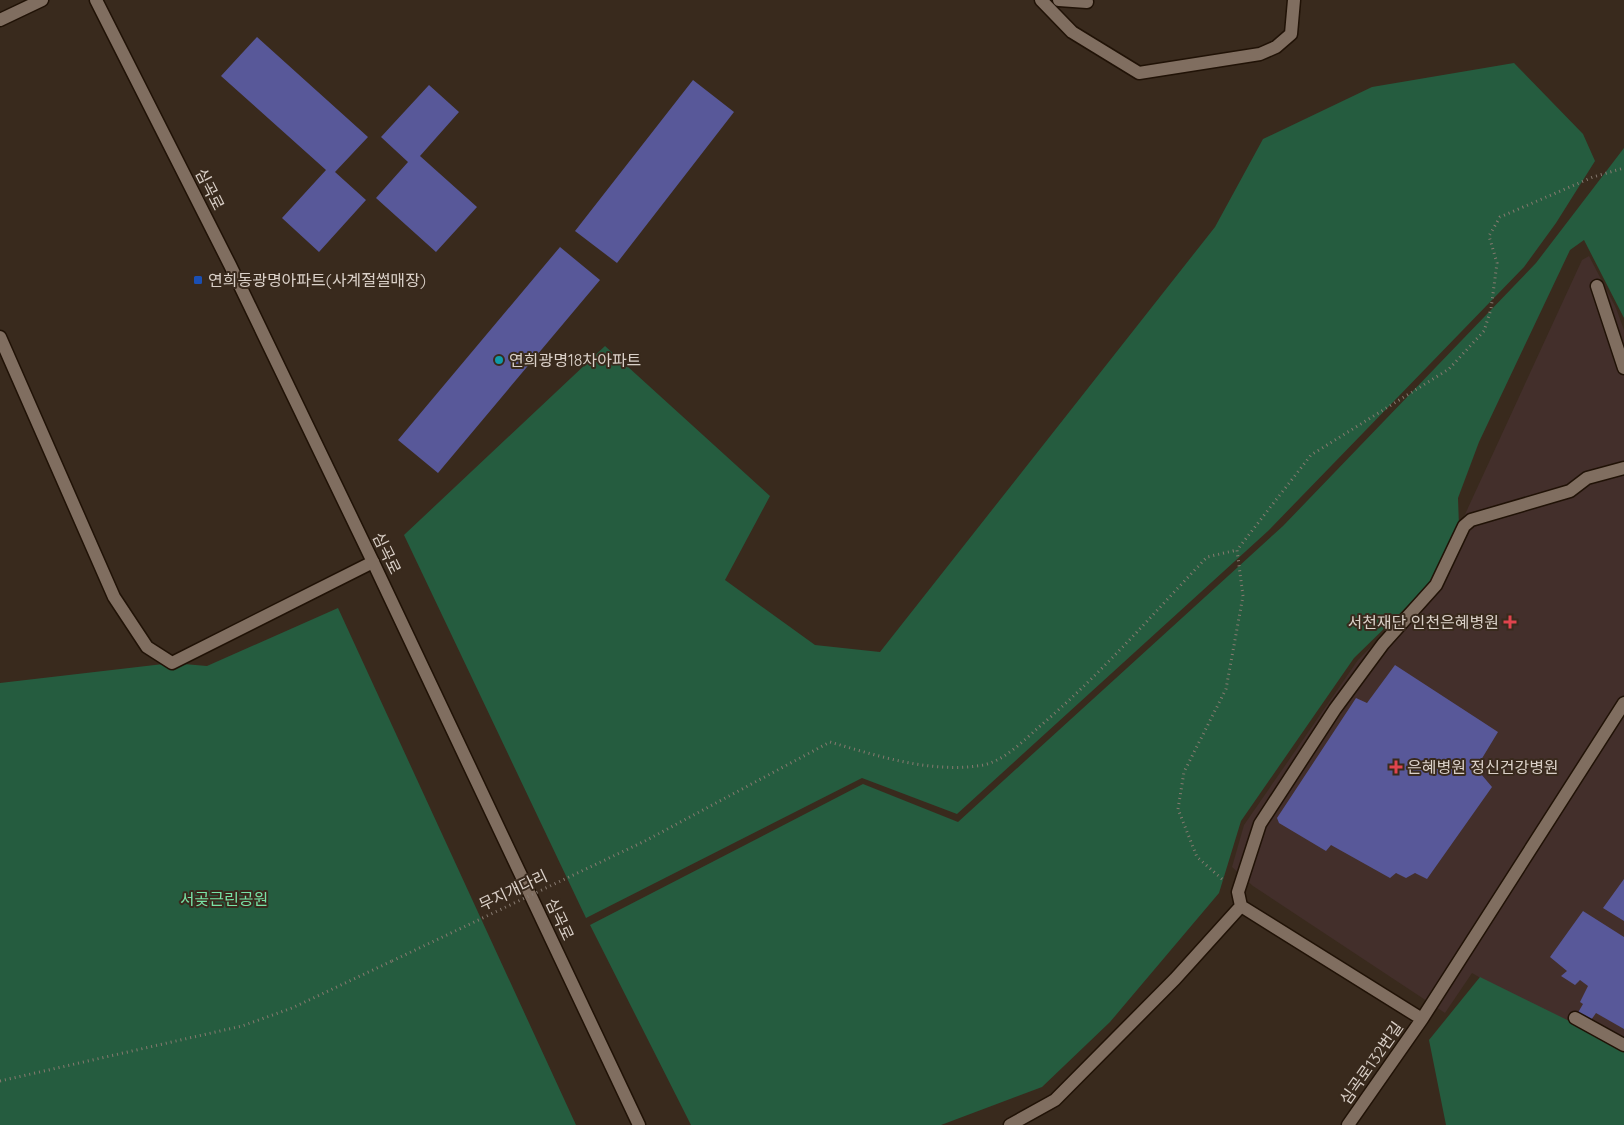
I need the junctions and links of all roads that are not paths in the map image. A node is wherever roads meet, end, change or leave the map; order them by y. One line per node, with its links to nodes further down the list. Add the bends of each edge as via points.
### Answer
1 (42, 0): 7 (street)
2 (96, 0): 12 (street, 심곡로, via 230,265)
3 (1041, 0): 5 (street, via 1072,32 1139,73 1260,54 1276,47 1291,34)
4 (1059, 0): 6 (street)
5 (1294, 0)
6 (1087, 2)
7 (0, 20)
8 (1597, 286): 10 (street)
9 (0, 337): 12 (street, via 114,597 147,647 172,663)
10 (1624, 368)
11 (1624, 468): 14 (street, via 1587,478 1570,491 1471,520 1464,526 1436,585 1383,644 1356,680 1260,824 1238,892)
12 (374, 562): 18 (street, 심곡로)
13 (1624, 704): 16 (street, 심곡로132번길)
14 (1241, 906): 16 (street); 19 (street, via 1175,979 1055,1100)
15 (1575, 1018): 17 (street)
16 (1422, 1019): 20 (street, 심곡로132번길)
17 (1624, 1044)
18 (639, 1125)
19 (1010, 1125)
20 (1348, 1125)

